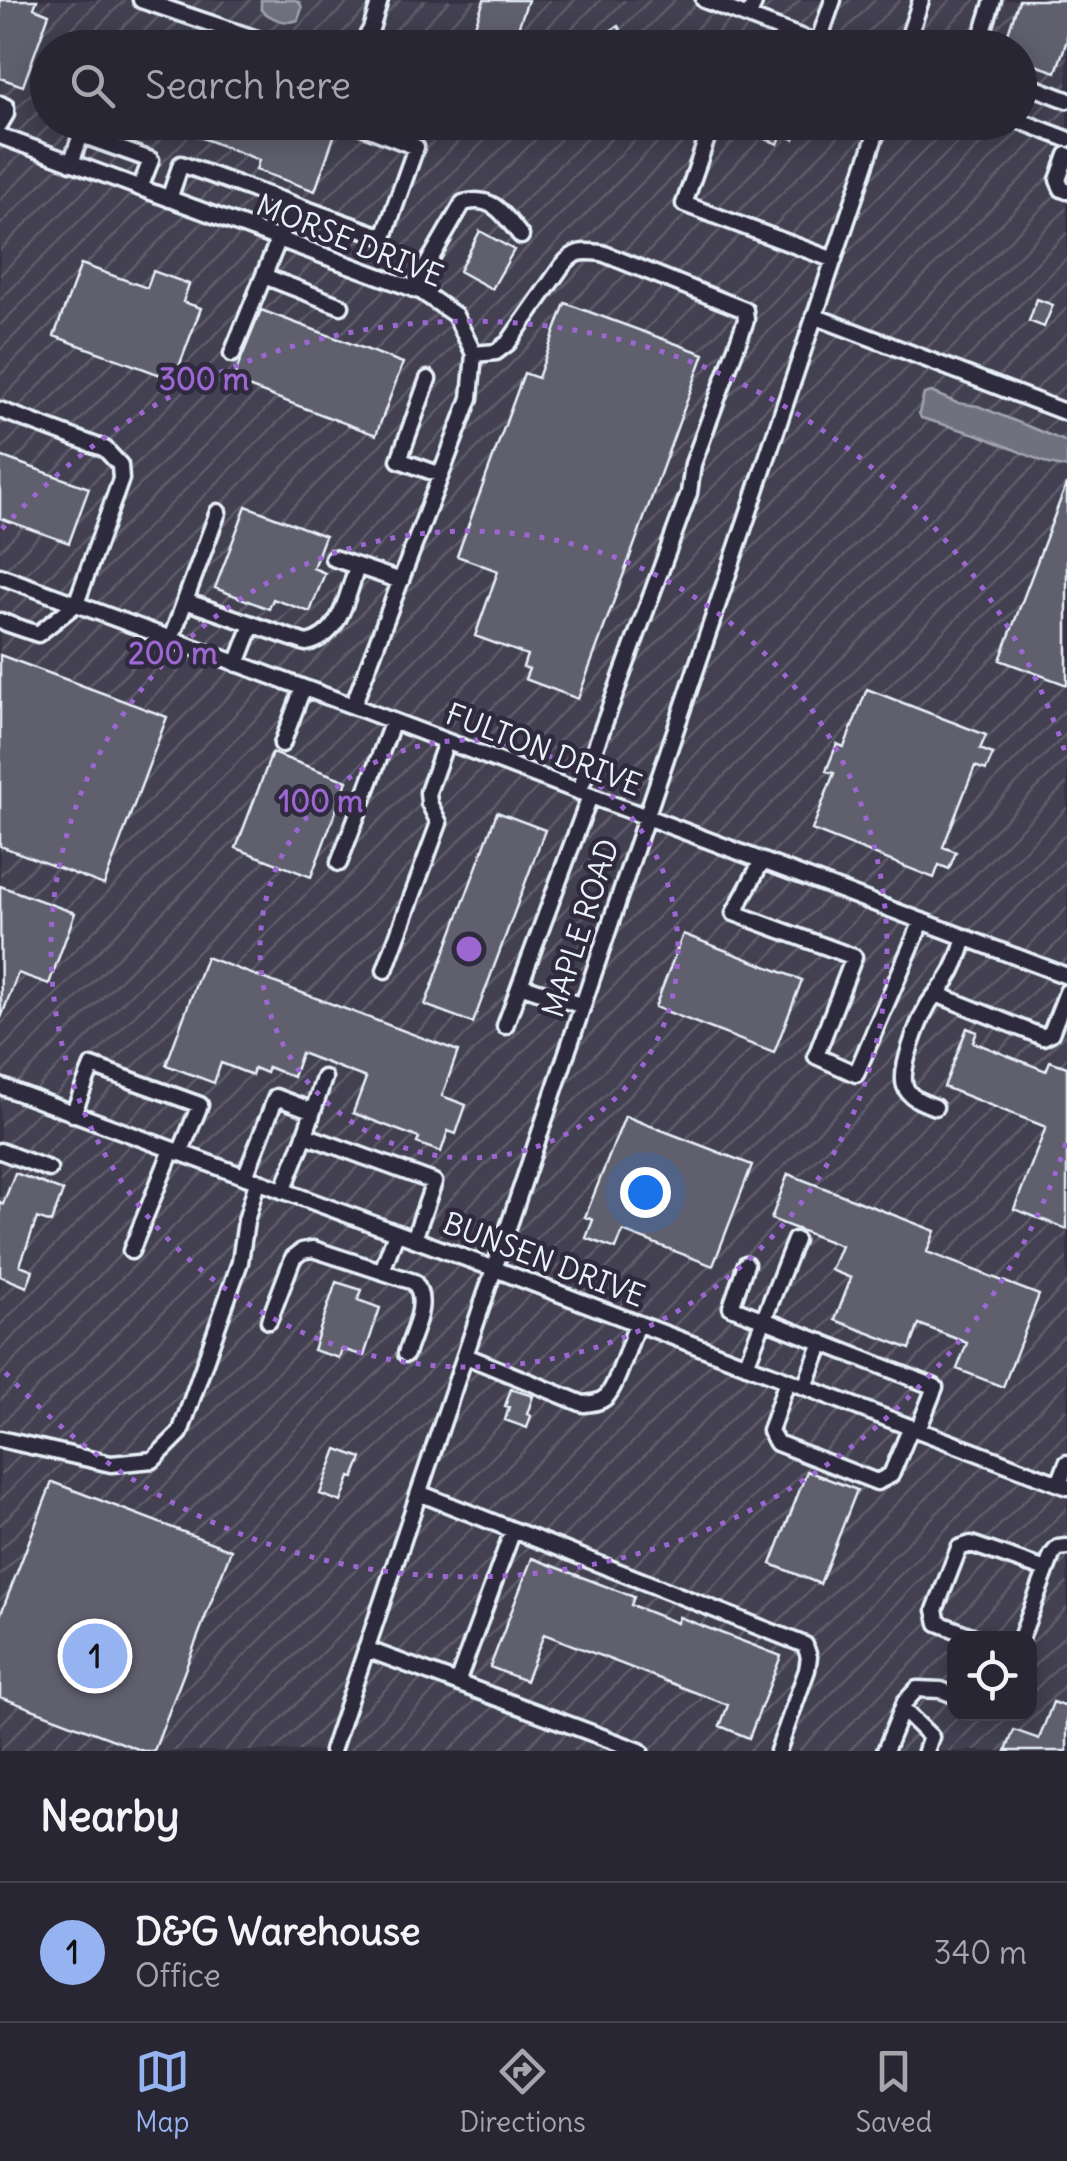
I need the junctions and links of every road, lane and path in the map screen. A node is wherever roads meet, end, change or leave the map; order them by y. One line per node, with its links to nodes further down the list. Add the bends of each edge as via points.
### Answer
1 (141, 0): 9 (street)
2 (380, 0): 10 (street)
3 (704, 0): 8 (street)
4 (755, 0): 8 (street)
5 (833, 0): 12 (street)
6 (921, 0): 13 (street)
7 (993, 0): 14 (street)
8 (750, 17): 11 (street)
9 (230, 30)
10 (370, 30)
11 (784, 30)
12 (827, 30)
13 (911, 30)
14 (984, 30)
15 (1037, 89): 16 (street)
16 (1067, 100)
17 (0, 104): 18 (street, via 6,114)
18 (0, 124)
19 (1037, 127): 21 (street)
20 (0, 136): 28 (street, MORSE DRIVE)
21 (1067, 139)
22 (80, 140): 28 (street)
23 (95, 140): 29 (street, via 150,160)
24 (398, 140): 32 (street, via 416,147 384,238)
25 (874, 140): 35 (street, MAPLE ROAD)
26 (706, 141): 35 (street, via 684,204)
27 (1067, 156): 30 (street, via 1058,180)
28 (71, 162): 29 (street, MORSE DRIVE)
29 (140, 188): 31 (street, MORSE DRIVE)
30 (1067, 191)
31 (168, 198): 32 (street, via 181,164); 34 (street, MORSE DRIVE)
32 (292, 206): 34 (street)
33 (521, 236): 37 (street, via 492,204 463,203)
34 (279, 240): 36 (street); 37 (street, MORSE DRIVE)
35 (834, 260): 39 (street, MAPLE ROAD)
36 (264, 276): 38 (street); 40 (street)
37 (413, 289): 41 (street, MORSE DRIVE, via 455,315)
38 (341, 306)
39 (814, 316): 44 (street); 63 (street, MAPLE ROAD)
40 (232, 354)
41 (474, 354): 45 (street, via 470,398); 62 (street, via 496,352 508,342 572,254 584,251 746,310)
42 (428, 379): 45 (street, via 399,460)
43 (0, 410): 52 (street, via 105,449 120,465 121,479)
44 (1067, 413)
45 (441, 475): 50 (street)
46 (218, 512): 51 (street)
47 (334, 558): 48 (street)
48 (357, 567): 50 (street); 54 (street, via 336,625 320,641 306,643)
49 (0, 576): 52 (street, FULTON DRIVE)
50 (400, 581): 58 (street)
51 (185, 600): 54 (street); 55 (street)
52 (76, 604): 53 (street, via 38,634); 55 (street, FULTON DRIVE)
53 (0, 621)
54 (252, 625): 56 (street)
55 (171, 639): 56 (street, FULTON DRIVE)
56 (237, 664): 57 (street, FULTON DRIVE)
57 (303, 688): 58 (street, FULTON DRIVE); 61 (street)
58 (353, 706): 59 (street, FULTON DRIVE)
59 (392, 722): 60 (street, FULTON DRIVE); 65 (street)
60 (446, 742): 62 (street, FULTON DRIVE); 68 (street, via 428,792 439,823)
61 (282, 744)
62 (585, 794): 63 (street, FULTON DRIVE); 70 (street)
63 (646, 817): 64 (street, FULTON DRIVE); 73 (street, MAPLE ROAD)
64 (762, 861): 66 (street, FULTON DRIVE); 66 (street, via 734,913 854,958 816,1056 856,1074)
65 (339, 863)
66 (922, 921): 67 (street, FULTON DRIVE)
67 (965, 937): 69 (street, FULTON DRIVE); 72 (street)
68 (385, 970)
69 (1067, 976)
70 (520, 985): 73 (street); 74 (street)
71 (1067, 992): 72 (street, via 1052,1033 1043,1037)
72 (936, 994): 77 (street, via 903,1082 907,1092)
73 (583, 1006): 91 (street, MAPLE ROAD)
74 (505, 1026)
75 (324, 1078): 78 (street)
76 (0, 1086): 79 (street, BUNSEN DRIVE)
77 (935, 1107)
78 (313, 1111): 80 (street); 84 (street, via 276,1097)
79 (73, 1114): 82 (street, BUNSEN DRIVE); 82 (street, via 92,1066 200,1105)
80 (306, 1132): 85 (street); 87 (street, via 434,1182)
81 (0, 1151): 83 (street)
82 (176, 1152): 84 (street, BUNSEN DRIVE); 89 (street)
83 (49, 1169)
84 (251, 1180): 85 (street, BUNSEN DRIVE); 103 (street, via 240,1262 180,1433 152,1460 111,1464)
85 (283, 1191): 86 (street, BUNSEN DRIVE)
86 (396, 1233): 87 (street, BUNSEN DRIVE); 92 (street)
87 (414, 1239): 91 (street, BUNSEN DRIVE)
88 (796, 1240): 94 (street)
89 (131, 1251)
90 (746, 1264): 94 (street, via 730,1307)
91 (495, 1269): 95 (street, BUNSEN DRIVE); 98 (street, MAPLE ROAD)
92 (382, 1271): 93 (street, via 302,1251 293,1258); 97 (street, via 420,1290)
93 (269, 1320)
94 (765, 1322): 96 (street); 99 (street)
95 (637, 1324): 98 (street, via 613,1386 597,1403 583,1404); 99 (street, BUNSEN DRIVE)
96 (822, 1342): 101 (street); 102 (street, via 935,1387)
97 (406, 1354)
98 (466, 1356): 106 (street, MAPLE ROAD)
99 (746, 1365): 100 (street, BUNSEN DRIVE)
100 (787, 1381): 101 (street, BUNSEN DRIVE); 102 (street, via 770,1431 777,1443 877,1482 891,1475)
101 (805, 1388): 102 (street, BUNSEN DRIVE)
102 (914, 1429): 105 (street, BUNSEN DRIVE)
103 (0, 1439)
104 (1067, 1463): 105 (street)
105 (1063, 1486)
106 (419, 1493): 107 (street); 112 (street, MAPLE ROAD)
107 (514, 1530): 113 (street); 118 (street, via 805,1645 807,1670)
108 (1067, 1547): 109 (street, via 1058,1548)
109 (1046, 1570): 110 (street, via 971,1544 959,1548 935,1610 938,1623); 111 (street)
110 (959, 1631)
111 (1024, 1631)
112 (366, 1649): 113 (street); 116 (street, MAPLE ROAD)
113 (458, 1683): 117 (street)
114 (947, 1692): 115 (street, via 917,1689)
115 (902, 1709): 119 (street); 120 (street, via 931,1737)
116 (332, 1751)
117 (640, 1751)
118 (778, 1751)
119 (884, 1751)
120 (926, 1751)

